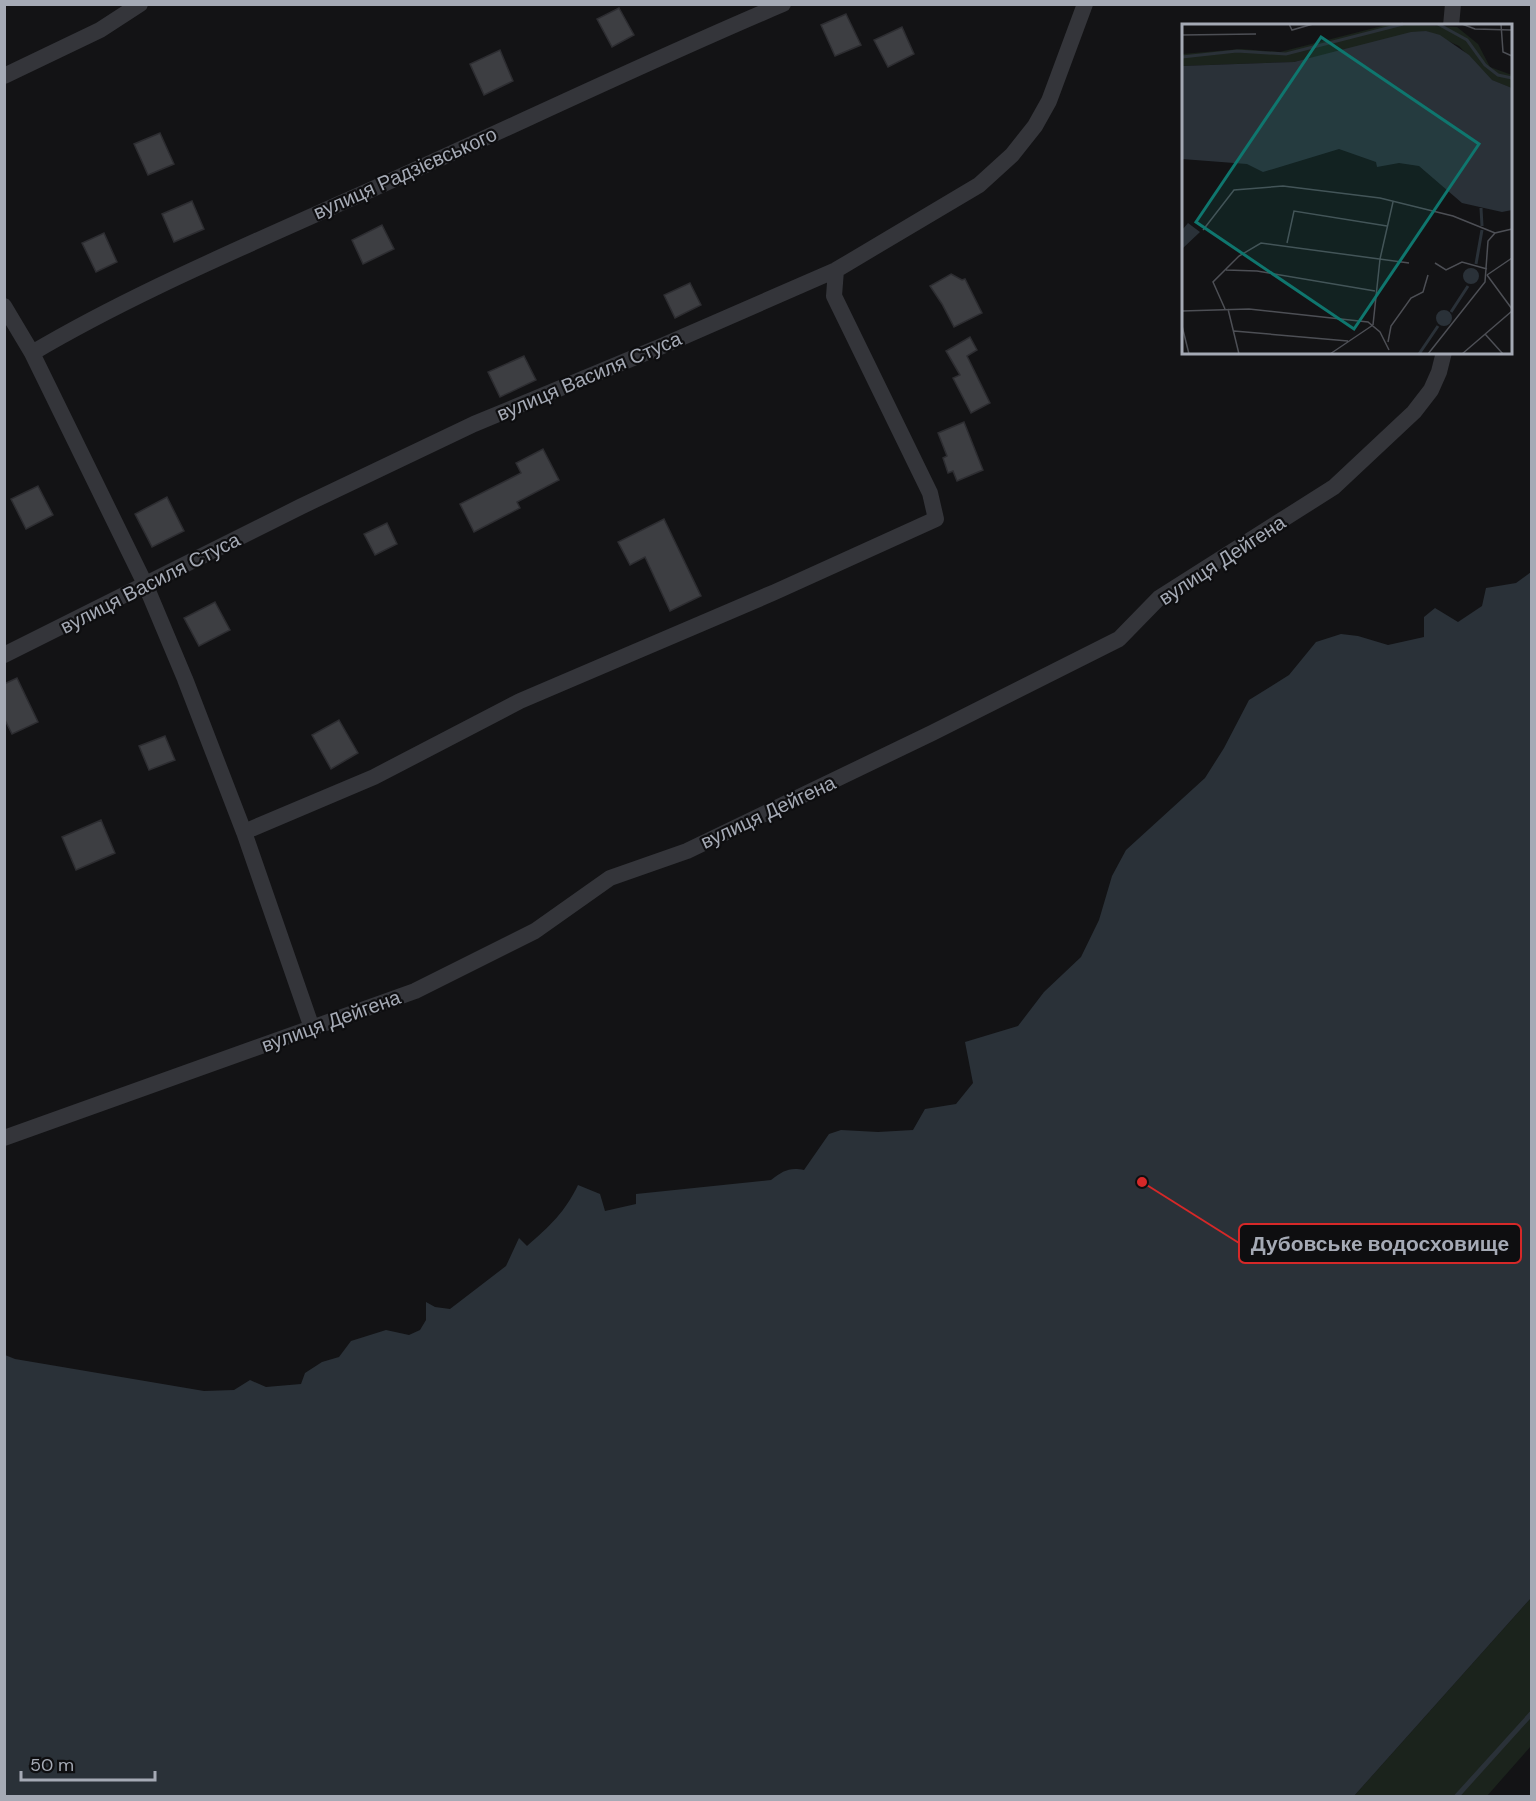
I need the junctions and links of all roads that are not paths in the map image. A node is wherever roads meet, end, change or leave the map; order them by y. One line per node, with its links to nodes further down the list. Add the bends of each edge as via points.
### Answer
1 (140, 4): 6 (street, via 100,30)
2 (783, 4): 9 (street, вулиця Радзієвського, via 254,241)
3 (1085, 4): 7 (street, вулиця Василя Стуса, via 1049,101 1012,155 980,185)
4 (1453, 4): 5 (street)
5 (1450, 24)
6 (4, 76)
7 (836, 270): 11 (street, вулиця Василя Стуса, via 474,424); 13 (street, via 834,296 930,493 936,519 520,701 374,777)
8 (4, 306): 9 (street)
9 (32, 353): 11 (street)
10 (1444, 354): 14 (street, вулиця Дейгена, via 1431,390 1414,412 1335,487 1159,598 1119,639 687,851 610,878 535,930 416,991)
11 (146, 586): 12 (street, вулиця Василя Стуса); 13 (street)
12 (4, 655)
13 (244, 832): 14 (street)
14 (312, 1028): 15 (street, вулиця Дейгена)
15 (4, 1138)

